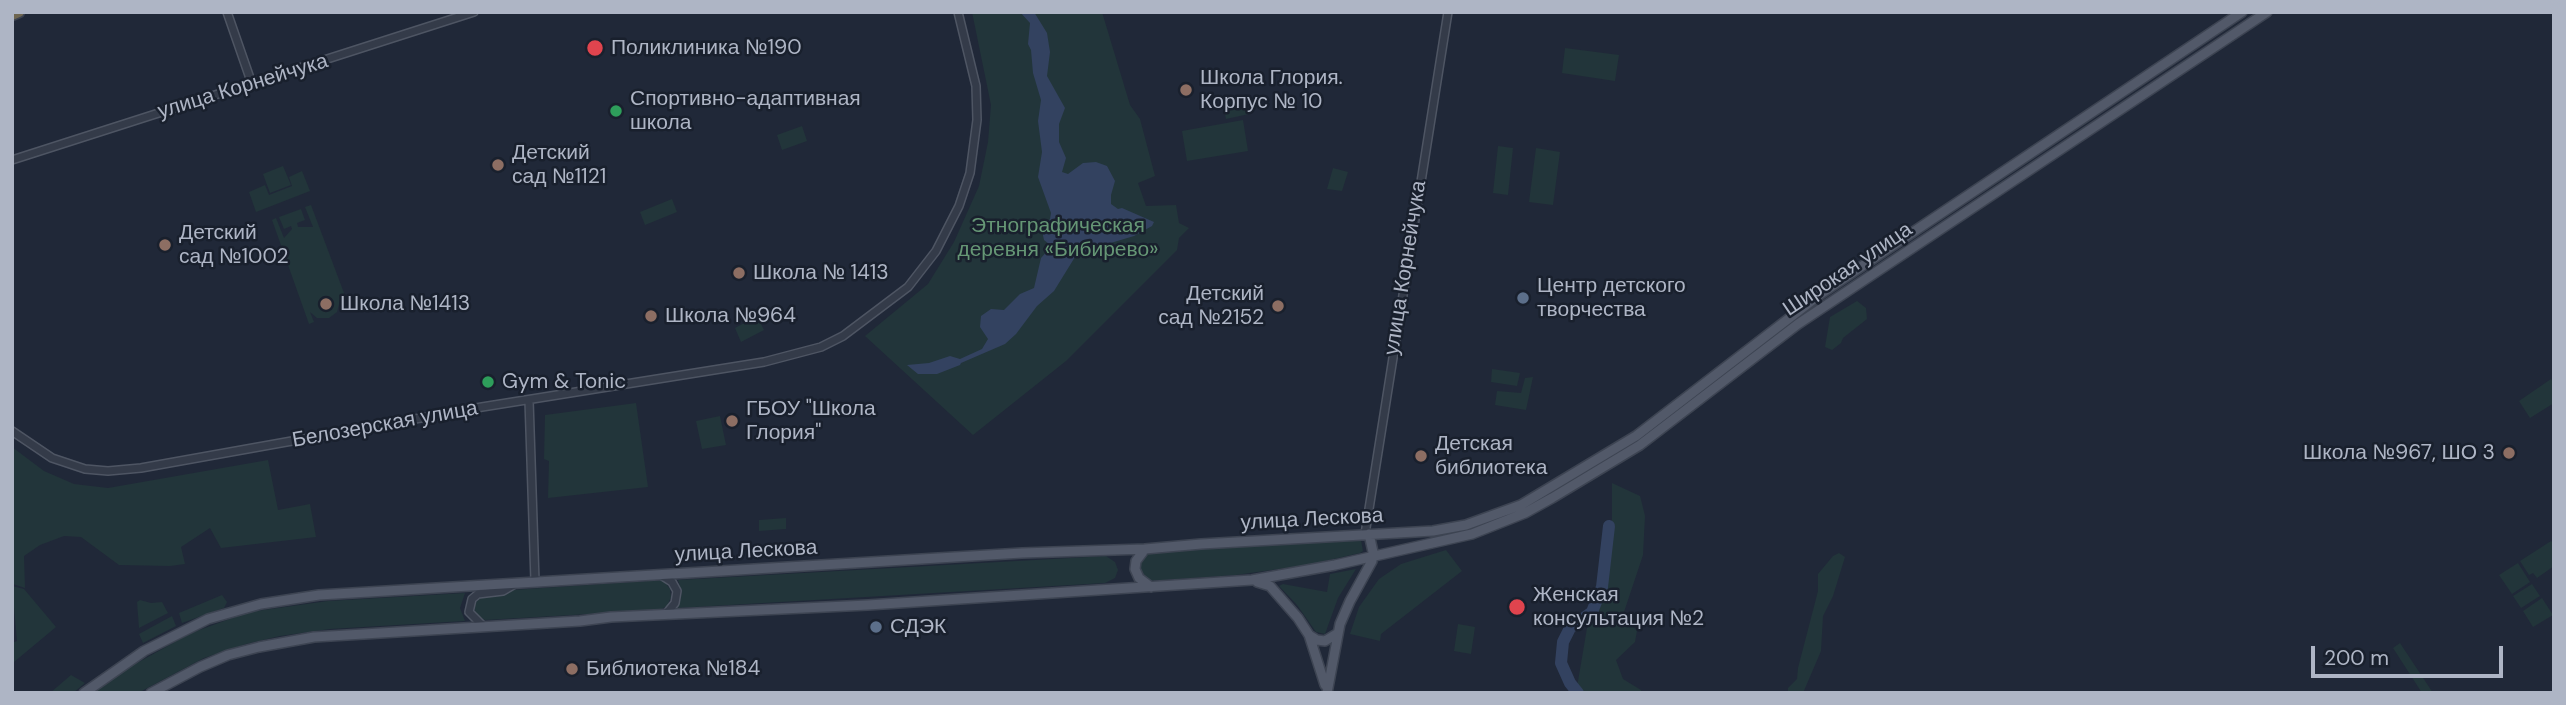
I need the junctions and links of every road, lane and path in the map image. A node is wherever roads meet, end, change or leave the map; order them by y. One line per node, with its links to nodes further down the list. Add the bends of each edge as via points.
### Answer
1 (19, 12): 8 (highway)
2 (227, 12): 9 (street)
3 (474, 12): 9 (street, улица Корнейчука)
4 (958, 12): 15 (street, Белозерская улица, via 976,86 975,145 952,220 908,287 843,336 796,355)
5 (1448, 12): 17 (street, улица Корнейчука)
6 (2242, 12): 10 (main road, Широкая улица)
7 (2267, 12): 11 (main road, Широкая улица)
8 (12, 15)
9 (252, 84): 12 (street, улица Корнейчука)
10 (2057, 136): 11 (main road, via 2070,138); 13 (main road, Широкая улица)
11 (2067, 146): 14 (main road, Широкая улица)
12 (12, 160)
13 (1900, 239): 14 (main road, via 1899,249); 18 (main road, Широкая улица, via 1636,436 1521,505 1466,525)
14 (1906, 251): 19 (main road, Широкая улица, via 1798,324 1640,445 1525,513)
15 (529, 400): 16 (street, Белозерская улица, via 108,471 52,458); 25 (street)
16 (12, 430)
17 (1367, 531): 18 (main road, улица Лескова); 20 (main road, улица Лескова); 21 (main road)
18 (1433, 531)
19 (1444, 542): 21 (main road, улица Лескова)
20 (1145, 550): 22 (main road, улица Лескова); 26 (main road, via 1135,569)
21 (1373, 557): 23 (main road, улица Лескова); 29 (main road)
22 (659, 574): 25 (main road, улица Лескова); 27 (street, via 677,591 676,603)
23 (1252, 580): 26 (main road, улица Лескова); 30 (main road, via 1270,586)
24 (519, 582): 25 (main road, улица Лескова); 28 (street, via 472,599 469,612); 32 (main road, улица Лескова, via 319,595 261,604 182,631 123,664)
25 (535, 582)
26 (1152, 587): 27 (main road, улица Лескова)
27 (665, 614): 28 (main road, улица Лескова)
28 (484, 627): 33 (main road, улица Лескова, via 277,643 228,655)
29 (1338, 633): 30 (main road, via 1325,641); 31 (main road)
30 (1309, 635): 31 (main road)
31 (1327, 692)
32 (84, 693)
33 (151, 693)

